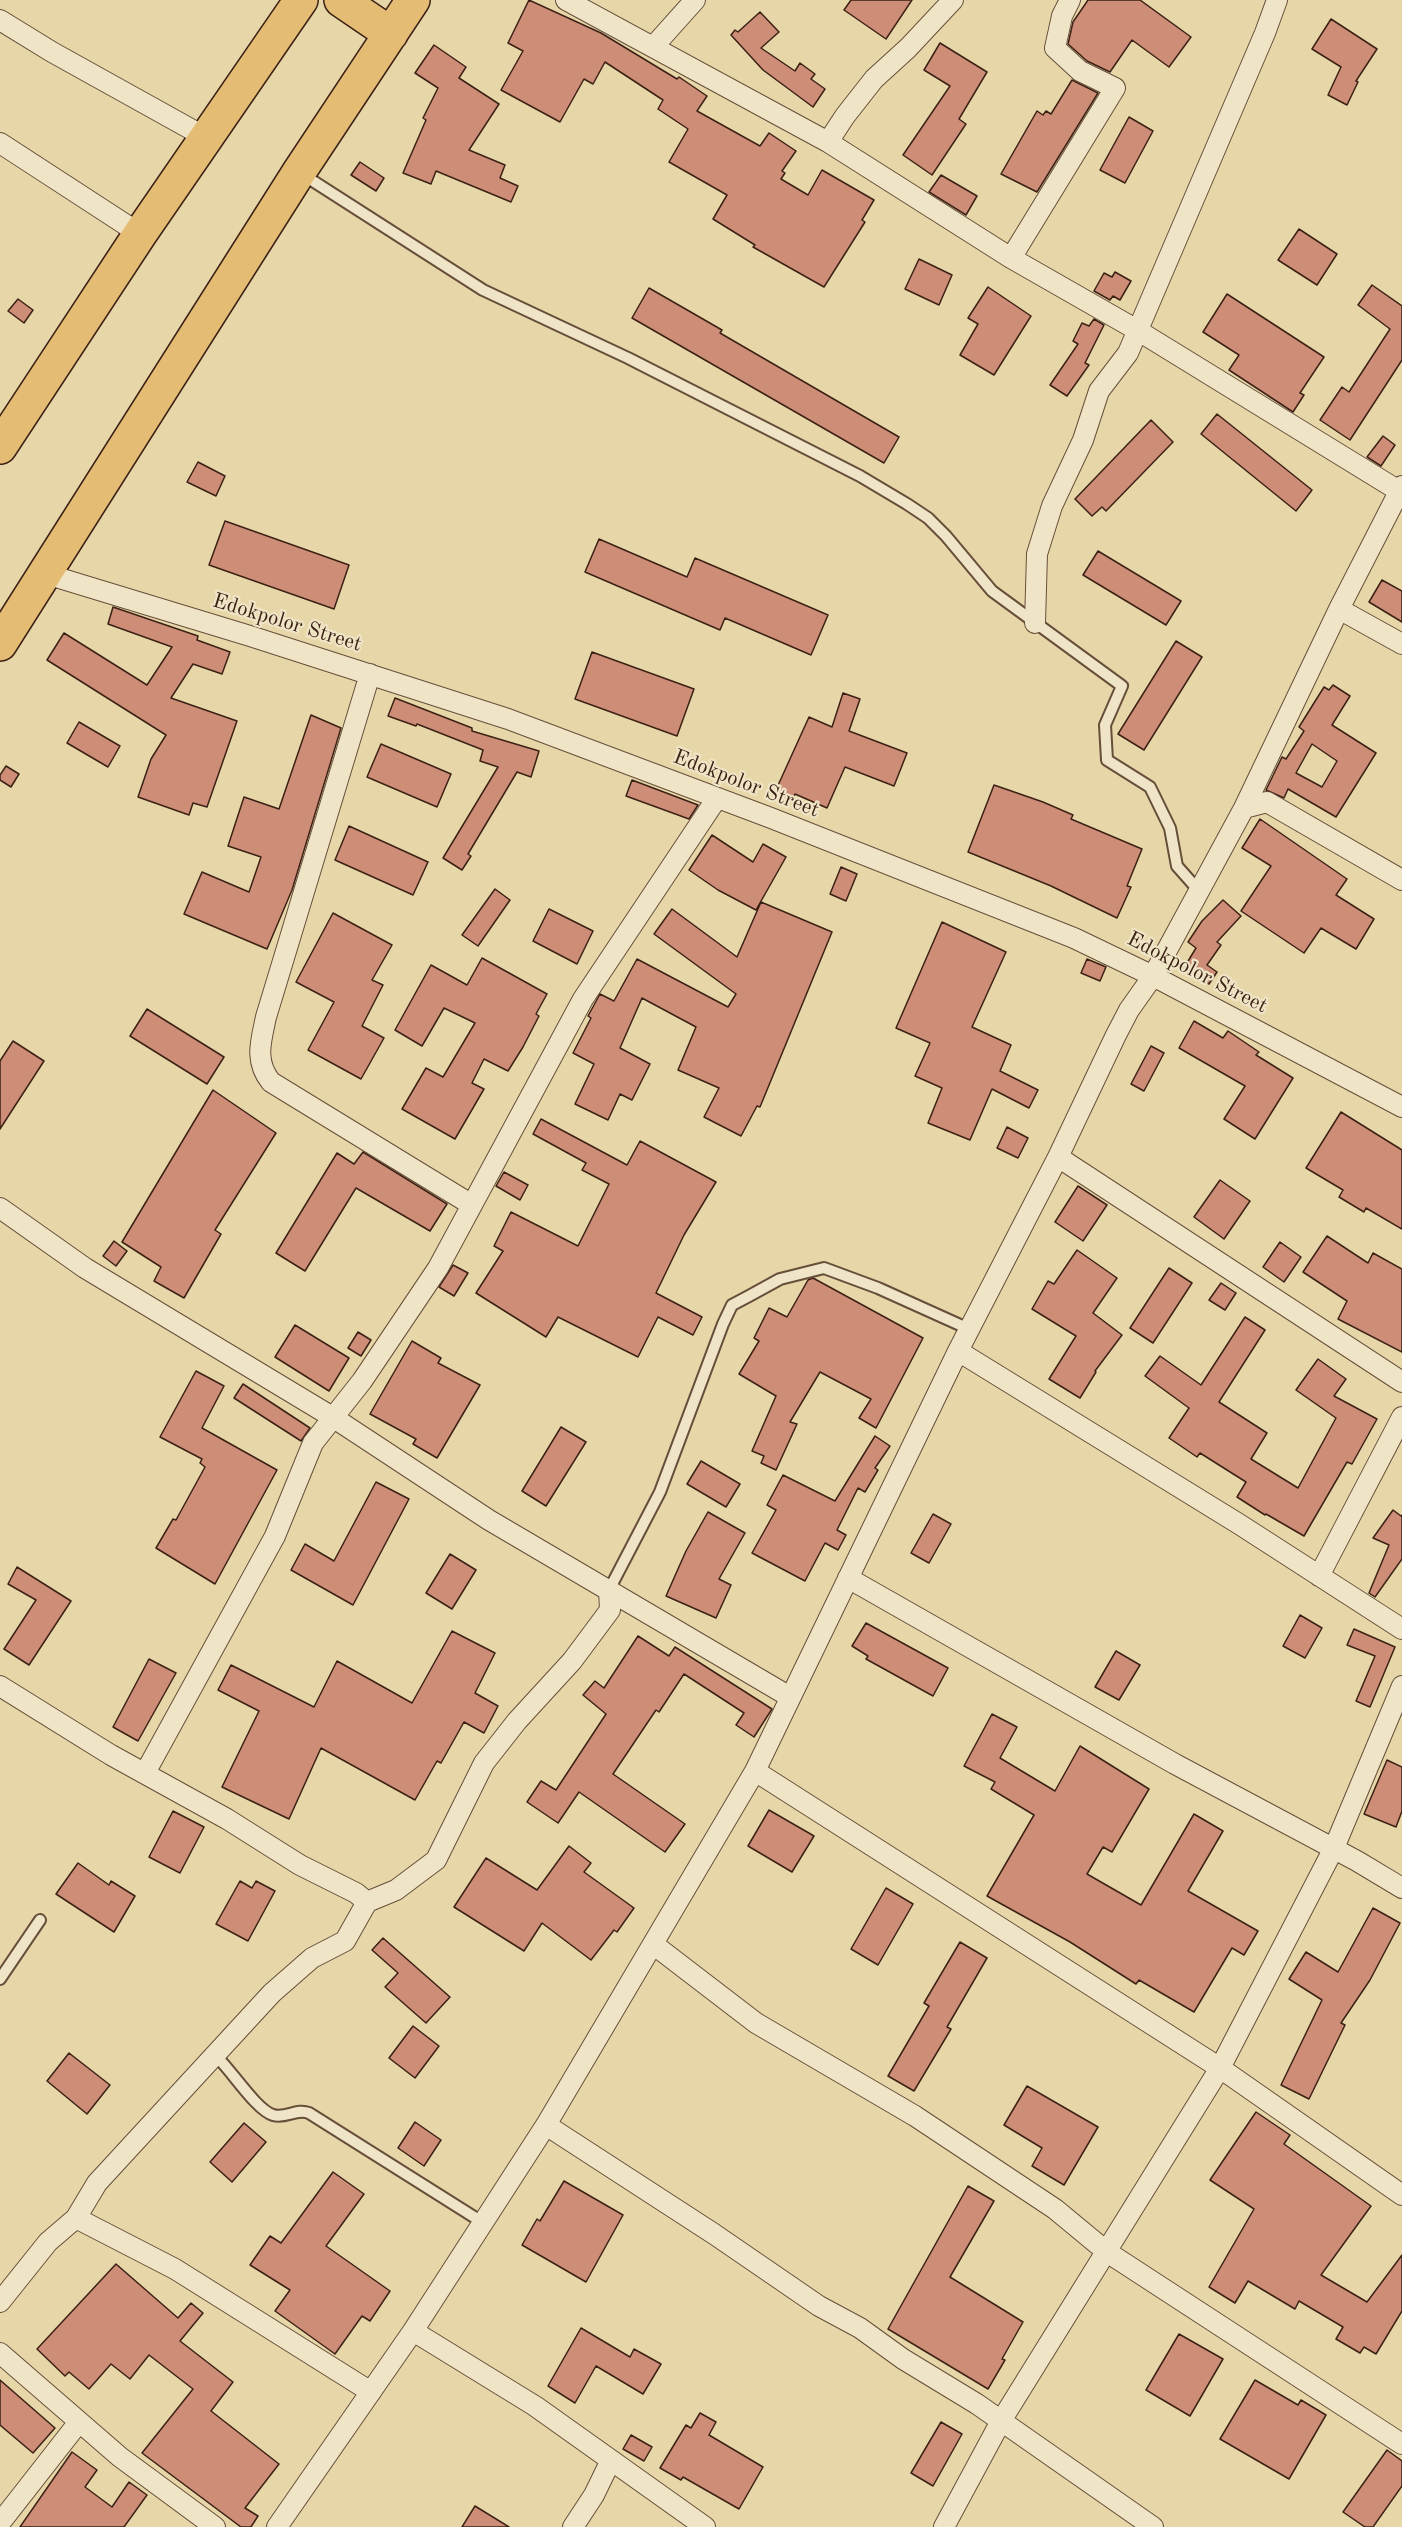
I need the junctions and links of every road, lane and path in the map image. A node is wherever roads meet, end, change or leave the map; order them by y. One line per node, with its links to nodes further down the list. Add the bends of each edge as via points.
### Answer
1 (301, 0): 12 (highway)
2 (341, 0): 10 (highway)
3 (413, 0): 10 (highway)
4 (566, 0): 11 (street)
5 (695, 0): 11 (street)
6 (953, 0): 13 (street, via 874,78)
7 (1070, 0): 17 (street, via 1055,48 1080,71 1116,88)
8 (1277, 0): 18 (street)
9 (0, 20): 12 (street)
10 (391, 34): 15 (highway)
11 (653, 47): 13 (street)
12 (206, 137): 16 (highway)
13 (828, 142): 17 (street)
14 (0, 143): 16 (street)
15 (299, 172): 21 (highway); 23 (lane, via 483,290 628,358 860,476 907,504 946,536 992,591)
16 (140, 234): 19 (highway)
17 (1011, 258): 18 (street)
18 (1137, 330): 20 (street); 23 (street, via 1128,353 1099,391 1083,440 1052,506 1036,554)
19 (0, 446)
20 (1400, 489): 22 (street)
21 (46, 574): 24 (highway); 26 (street, Edokpolor Street)
22 (1339, 609): 25 (street); 28 (street)
23 (1035, 624): 30 (lane, via 1122,686 1106,725 1107,760 1150,787 1170,828 1177,866)
24 (0, 644)
25 (1402, 644)
26 (370, 674): 27 (street, Edokpolor Street, via 508,719); 34 (street, via 258,1054 263,1073 271,1082)
27 (717, 798): 31 (street, Edokpolor Street, via 1074,938); 34 (street, via 583,999)
28 (1244, 808): 29 (street, via 1267,802); 30 (street)
29 (1402, 880)
30 (1200, 892): 31 (street)
31 (1154, 976): 32 (street, Edokpolor Street); 33 (street, via 1129,1010)
32 (1402, 1107)
33 (1058, 1157): 36 (street); 38 (street)
34 (472, 1205): 40 (street, via 438,1268)
35 (0, 1208): 40 (street, via 85,1268)
36 (969, 1329): 37 (street); 43 (lane, via 824,1268 780,1279 732,1305 660,1492)
37 (958, 1351): 41 (street); 42 (street)
38 (1402, 1382)
39 (1402, 1417): 41 (street)
40 (334, 1418): 43 (street, via 489,1520); 49 (street, via 313,1443 275,1536)
41 (1319, 1576): 44 (street)
42 (848, 1578): 47 (street); 50 (street, via 1175,1764)
43 (609, 1590): 47 (street); 52 (street, via 610,1610 572,1661 484,1763 436,1860 396,1890)
44 (1402, 1629)
45 (0, 1686): 49 (street)
46 (1402, 1686): 50 (street)
47 (790, 1697): 48 (street)
48 (755, 1771): 54 (street); 57 (street)
49 (146, 1773): 52 (street)
50 (1334, 1848): 51 (street); 57 (street)
51 (1402, 1888)
52 (367, 1902): 56 (street, via 345,1941 312,1958)
53 (40, 1920): 55 (lane)
54 (654, 1944): 58 (street); 62 (street, via 756,2023 915,2116 1055,2209)
55 (0, 1979)
56 (214, 2054): 60 (street, via 97,2183); 61 (lane, via 268,2113 309,2113)
57 (1220, 2068): 59 (street); 62 (street)
58 (546, 2125): 61 (street); 67 (street)
59 (1402, 2195)
60 (76, 2218): 63 (street, via 48,2242); 66 (street, via 174,2269)
61 (482, 2222): 64 (street)
62 (1107, 2252): 67 (street); 69 (street)
63 (0, 2302)
64 (413, 2331): 66 (street); 70 (street, via 535,2406)
65 (0, 2353): 68 (street)
66 (371, 2392): 73 (street)
67 (1001, 2421): 76 (street); 77 (street)
68 (79, 2422): 71 (street); 72 (street)
69 (1402, 2444)
70 (611, 2460): 74 (street); 75 (street)
71 (0, 2523)
72 (214, 2527)
73 (277, 2527)
74 (573, 2527)
75 (705, 2527)
76 (944, 2527)
77 (1153, 2527)

